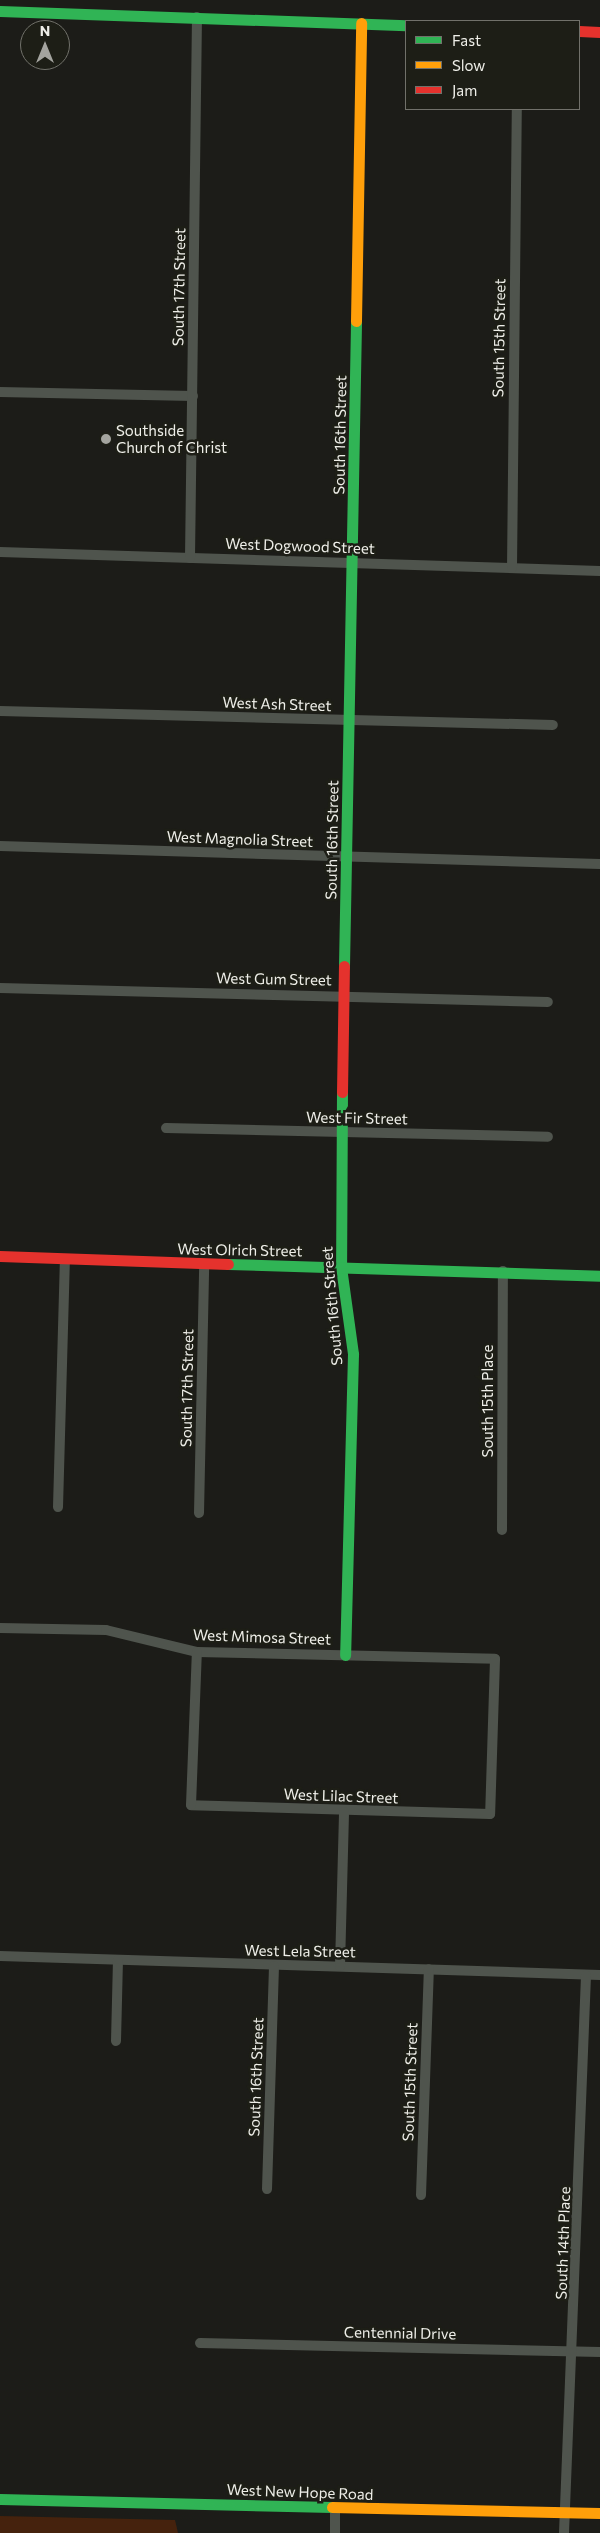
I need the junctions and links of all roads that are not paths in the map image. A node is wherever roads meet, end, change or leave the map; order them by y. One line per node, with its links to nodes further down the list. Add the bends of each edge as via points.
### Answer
1 (0, 11): 2 (street)
2 (197, 17): 3 (street); 9 (street, South 17th Street)
3 (361, 23): 4 (street); 12 (street, South 16th Street)
4 (405, 24)
5 (580, 30): 6 (street)
6 (600, 32)
7 (517, 110): 13 (street, South 15th Street)
8 (0, 392): 9 (street)
9 (192, 396): 11 (street, South 17th Street)
10 (0, 552): 11 (street, West Dogwood Street)
11 (190, 558): 12 (street, West Dogwood Street)
12 (353, 562): 13 (street, West Dogwood Street); 16 (street, South 16th Street)
13 (512, 568): 14 (street, West Dogwood Street)
14 (600, 571)
15 (0, 711): 16 (street, West Ash Street)
16 (350, 721): 17 (street, West Ash Street); 19 (street, South 16th Street)
17 (553, 725)
18 (0, 846): 19 (street, West Magnolia Street)
19 (347, 857): 20 (street, West Magnolia Street); 22 (street, South 16th Street)
20 (600, 864)
21 (0, 988): 22 (street, West Gum Street)
22 (344, 995): 23 (street, West Gum Street); 25 (street, South 16th Street)
23 (548, 1002)
24 (166, 1128): 25 (street, West Fir Street)
25 (341, 1133): 26 (street, West Fir Street); 30 (street, South 16th Street)
26 (548, 1137)
27 (0, 1256): 28 (street, West Olrich Street)
28 (65, 1259): 29 (street, West Olrich Street); 33 (street)
29 (204, 1264): 30 (street, West Olrich Street); 34 (street, South 17th Street)
30 (341, 1267): 31 (street, West Olrich Street); 38 (street, South 16th Street, via 354,1354)
31 (503, 1272): 32 (street, West Olrich Street); 35 (street, South 15th Place)
32 (600, 1276)
33 (58, 1507)
34 (199, 1513)
35 (502, 1530)
36 (0, 1628): 37 (street, West Mimosa Street, via 106,1630)
37 (196, 1652): 38 (street, West Mimosa Street); 39 (street, West Lilac Street, via 191,1805)
38 (345, 1656): 40 (street, West Mimosa Street, via 495,1659)
39 (344, 1812): 40 (street, West Lilac Street); 44 (street)
40 (490, 1814)
41 (0, 1956): 42 (street, West Lela Street)
42 (118, 1960): 43 (street, West Lela Street); 48 (street)
43 (274, 1966): 44 (street, West Lela Street); 49 (street, South 16th Street)
44 (340, 1966): 45 (street, West Lela Street)
45 (429, 1969): 46 (street, West Lela Street); 50 (street, South 15th Street)
46 (586, 1975): 47 (street, West Lela Street); 52 (street, South 14th Place)
47 (600, 1975)
48 (116, 2041)
49 (267, 2189)
50 (421, 2195)
51 (200, 2343): 52 (street, Centennial Drive)
52 (574, 2352): 53 (street, Centennial Drive); 56 (street, South 14th Place)
53 (600, 2352)
54 (0, 2499): 55 (street, West New Hope Road)
55 (335, 2508): 56 (street, West New Hope Road); 58 (street)
56 (565, 2512): 57 (street, West New Hope Road); 59 (street)
57 (600, 2513)
58 (335, 2533)
59 (564, 2533)

